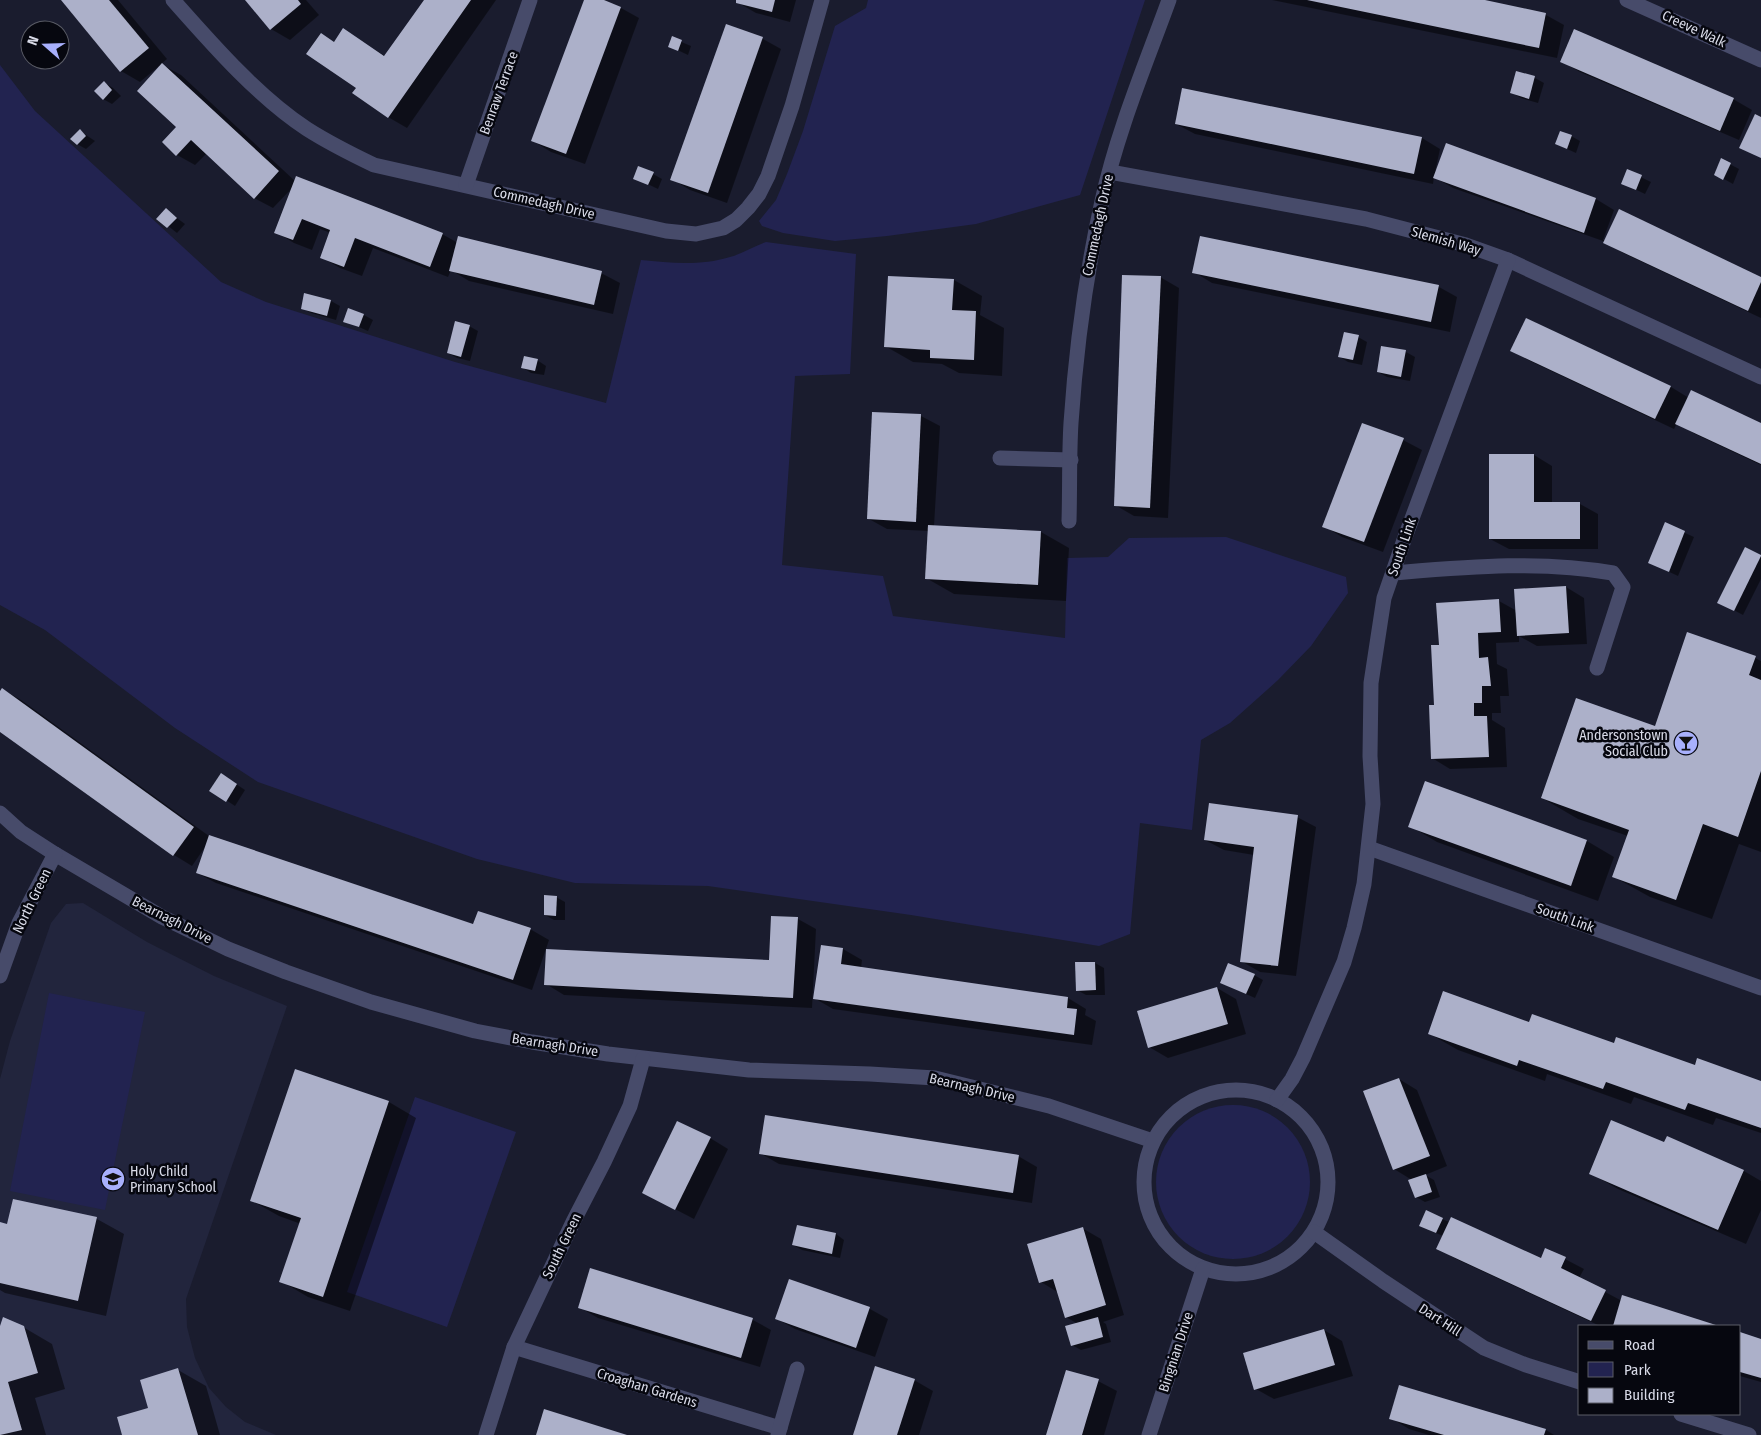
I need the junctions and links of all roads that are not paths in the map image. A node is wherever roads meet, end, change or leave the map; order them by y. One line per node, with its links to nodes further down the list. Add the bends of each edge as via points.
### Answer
1 (173, 0): 9 (street, Commedagh Drive, via 263,94 306,128 374,165)
2 (530, 0): 9 (street, Benraw Terrace)
3 (822, 0): 9 (street, Commedagh Drive, via 768,176 748,208 723,228 682,234)
4 (1169, 0): 8 (street, Commedagh Drive)
5 (1627, 0): 6 (street, Creeve Walk)
6 (1654, 5): 7 (street, Creeve Walk)
7 (1761, 60)
8 (1110, 172): 10 (street, Slemish Way, via 1366,219 1466,245); 13 (street, Commedagh Drive, via 1084,291 1071,424)
9 (466, 185)
10 (1508, 260): 11 (street, Slemish Way); 15 (street, South Link)
11 (1761, 377)
12 (1000, 458): 13 (street)
13 (1071, 460): 14 (street, Commedagh Drive)
14 (1069, 521)
15 (1393, 573): 16 (street, via 1519,565 1613,573 1623,587); 18 (street, South Link, via 1384,598 1371,683 1373,804)
16 (1597, 668)
17 (0, 813): 19 (street, Bearnagh Drive, via 21,832)
18 (1369, 848): 21 (street, South Link); 23 (street, South Link, via 1364,884 1344,962 1304,1058)
19 (55, 854): 20 (street, North Green, via 19,923); 22 (street, Bearnagh Drive, via 162,916 228,949 352,996 475,1031)
20 (0, 976)
21 (1761, 988)
22 (643, 1059): 24 (street, Bearnagh Drive, via 749,1070 935,1078 1049,1106); 27 (street, South Green, via 630,1106)
23 (1278, 1100): 24 (street, via 1246,1091 1231,1090 1207,1095 1185,1105 1166,1121); 25 (street, via 1296,1112 1310,1128 1327,1168 1328,1190)
24 (1153, 1141): 26 (street, via 1145,1166 1144,1191 1149,1216 1162,1239 1181,1257)
25 (1314, 1232): 26 (street, via 1284,1261 1265,1270 1224,1274); 29 (street, Dart Hill, via 1484,1348 1526,1366)
26 (1203, 1269): 33 (street, Bingnian Drive)
27 (514, 1348): 31 (street, Croaghan Gardens); 32 (street, South Green)
28 (797, 1369): 31 (street)
29 (1578, 1381)
30 (1684, 1415): 34 (street)
31 (779, 1432)
32 (486, 1435)
33 (1149, 1435)
34 (1749, 1435)

